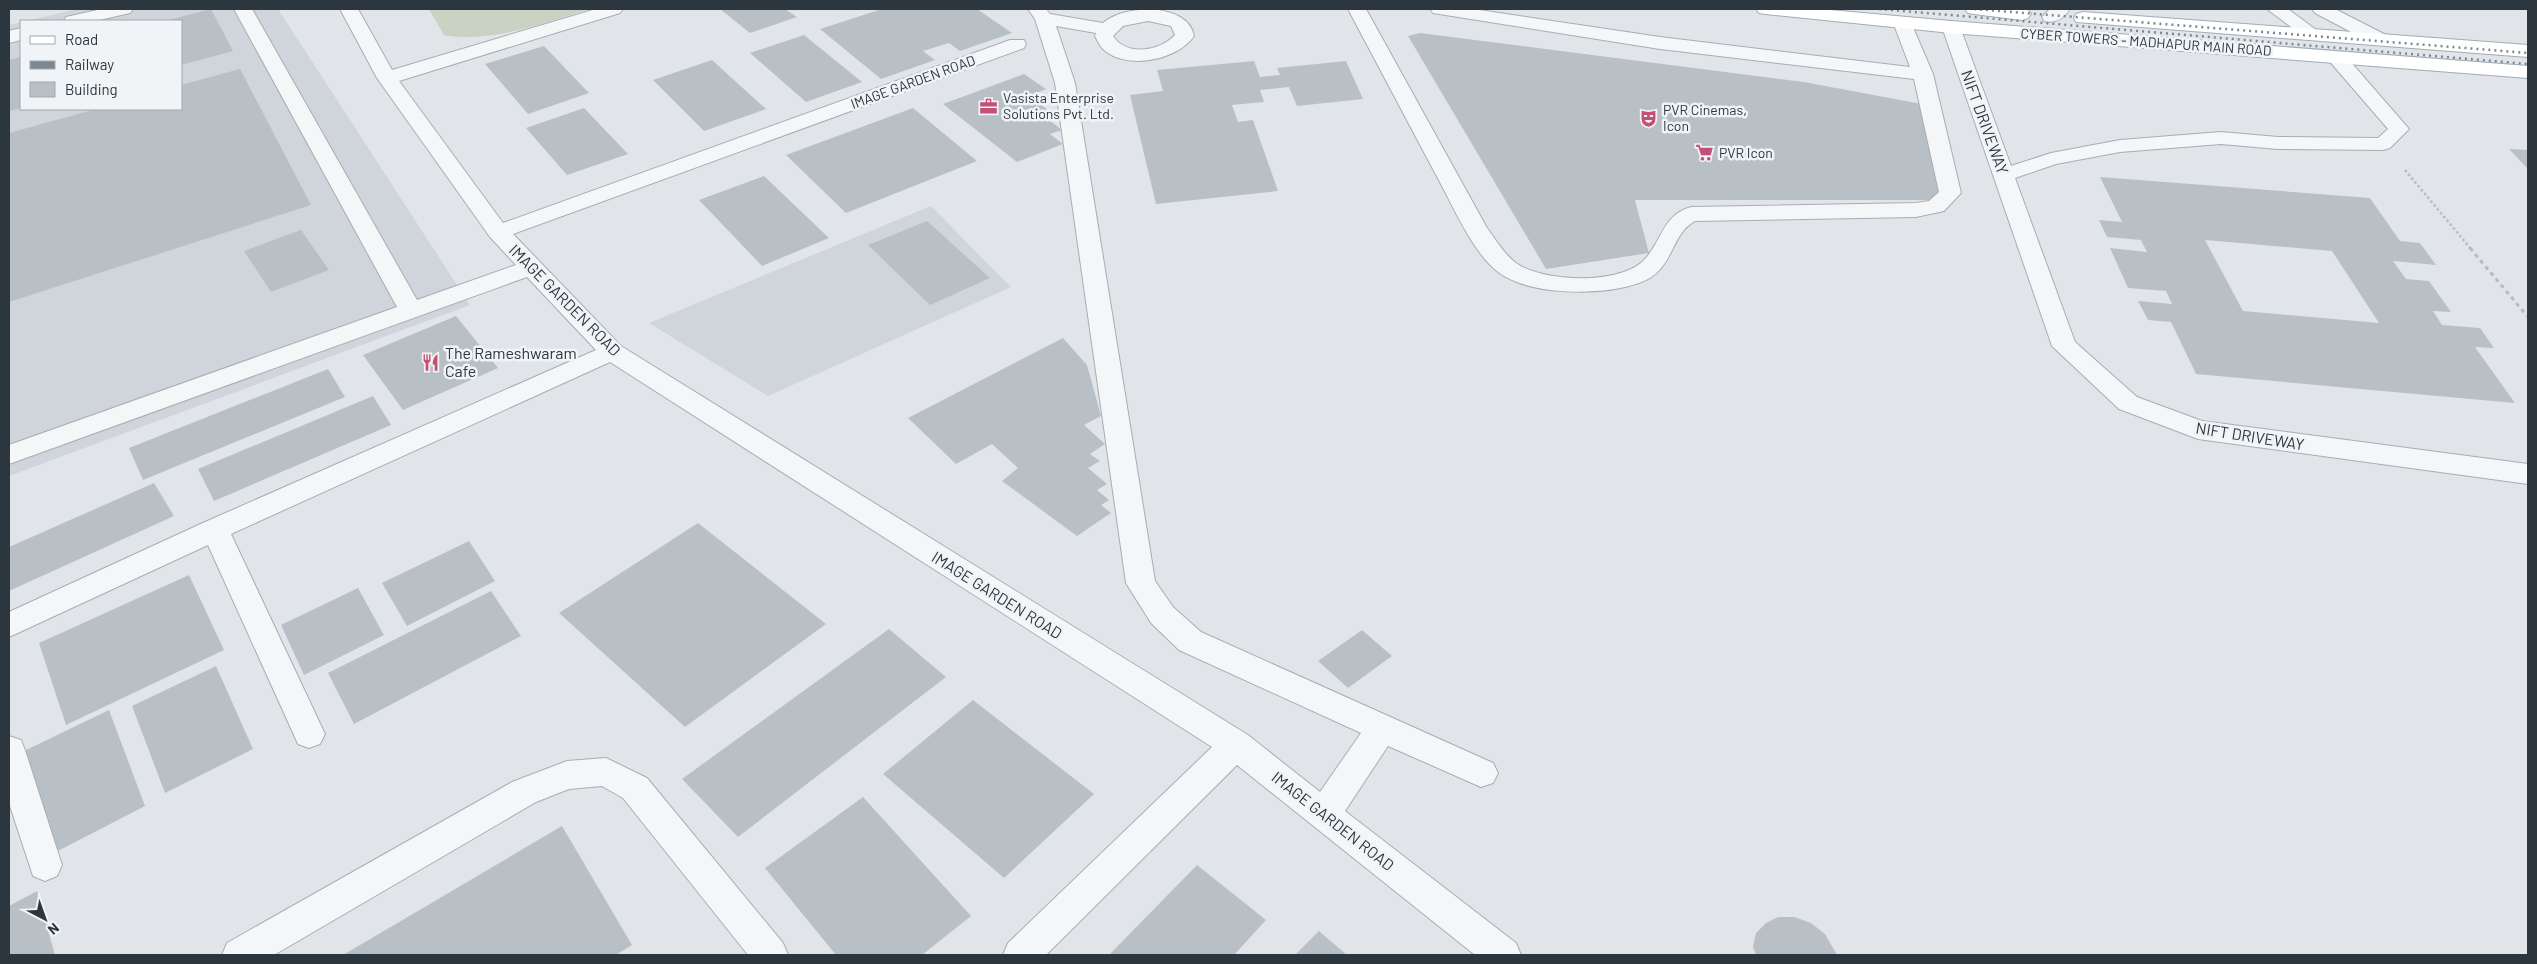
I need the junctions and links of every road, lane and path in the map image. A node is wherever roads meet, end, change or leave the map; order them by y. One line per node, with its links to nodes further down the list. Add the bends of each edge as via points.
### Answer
1 (124, 9): 14 (street)
2 (243, 9): 30 (street)
3 (350, 9): 25 (street, IMAGE GARDEN ROAD)
4 (614, 9): 25 (street)
5 (1356, 9): 24 (street, via 1476,228 1493,253 1512,271 1540,280 1587,285 1619,282 1644,272 1660,257 1683,217 1691,214 1916,210 1936,206 1950,193)
6 (1439, 9): 24 (street, via 1660,43)
7 (1765, 9): 15 (main road, CYBER TOWERS - MADHAPUR MAIN ROAD)
8 (1974, 9): 9 (main road, CYBER TOWERS - MADHAPUR MAIN ROAD)
9 (1979, 9): 12 (main road, CYBER TOWERS - MADHAPUR MAIN ROAD)
10 (2276, 9): 18 (street)
11 (2321, 9): 19 (street)
12 (2056, 13): 18 (main road, CYBER TOWERS - MADHAPUR MAIN ROAD)
13 (1040, 14): 17 (street); 37 (street, via 1065,83 1141,583 1162,615 1190,641)
14 (77, 20)
15 (1902, 22): 16 (main road, CYBER TOWERS - MADHAPUR MAIN ROAD); 24 (street)
16 (1951, 27): 22 (main road, CYBER TOWERS - MADHAPUR MAIN ROAD); 27 (street, NIFT DRIVEWAY)
17 (1106, 29)
18 (2314, 35): 19 (main road, CYBER TOWERS - MADHAPUR MAIN ROAD)
19 (2381, 40): 21 (main road, CYBER TOWERS - MADHAPUR MAIN ROAD)
20 (1017, 44): 28 (street, IMAGE GARDEN ROAD)
21 (2528, 51)
22 (2336, 56): 23 (main road, CYBER TOWERS - MADHAPUR MAIN ROAD); 26 (street, via 2399,129)
23 (2528, 72)
24 (1923, 74)
25 (387, 78): 28 (street, IMAGE GARDEN ROAD)
26 (2383, 144): 27 (street, via 2278,143 2222,138 2120,146 2051,159); 31 (path)
27 (2004, 175): 34 (street, NIFT DRIVEWAY, via 2064,346 2128,403 2198,430)
28 (498, 232): 29 (street, IMAGE GARDEN ROAD)
29 (532, 267): 30 (street); 32 (street, IMAGE GARDEN ROAD)
30 (411, 310): 33 (street)
31 (2528, 318)
32 (612, 352): 35 (street); 39 (street, IMAGE GARDEN ROAD)
33 (9, 455)
34 (2528, 474)
35 (215, 529): 36 (street); 38 (street)
36 (9, 625)
37 (1382, 728): 41 (street); 42 (street)
38 (309, 734)
39 (1236, 746): 42 (street, IMAGE GARDEN ROAD); 46 (street)
40 (9, 750): 43 (street)
41 (1481, 773)
42 (1324, 814): 47 (street, IMAGE GARDEN ROAD)
43 (45, 865)
44 (240, 955): 45 (street, via 524,792 566,775 606,772 635,788)
45 (770, 955)
46 (1021, 955)
47 (1503, 955)

